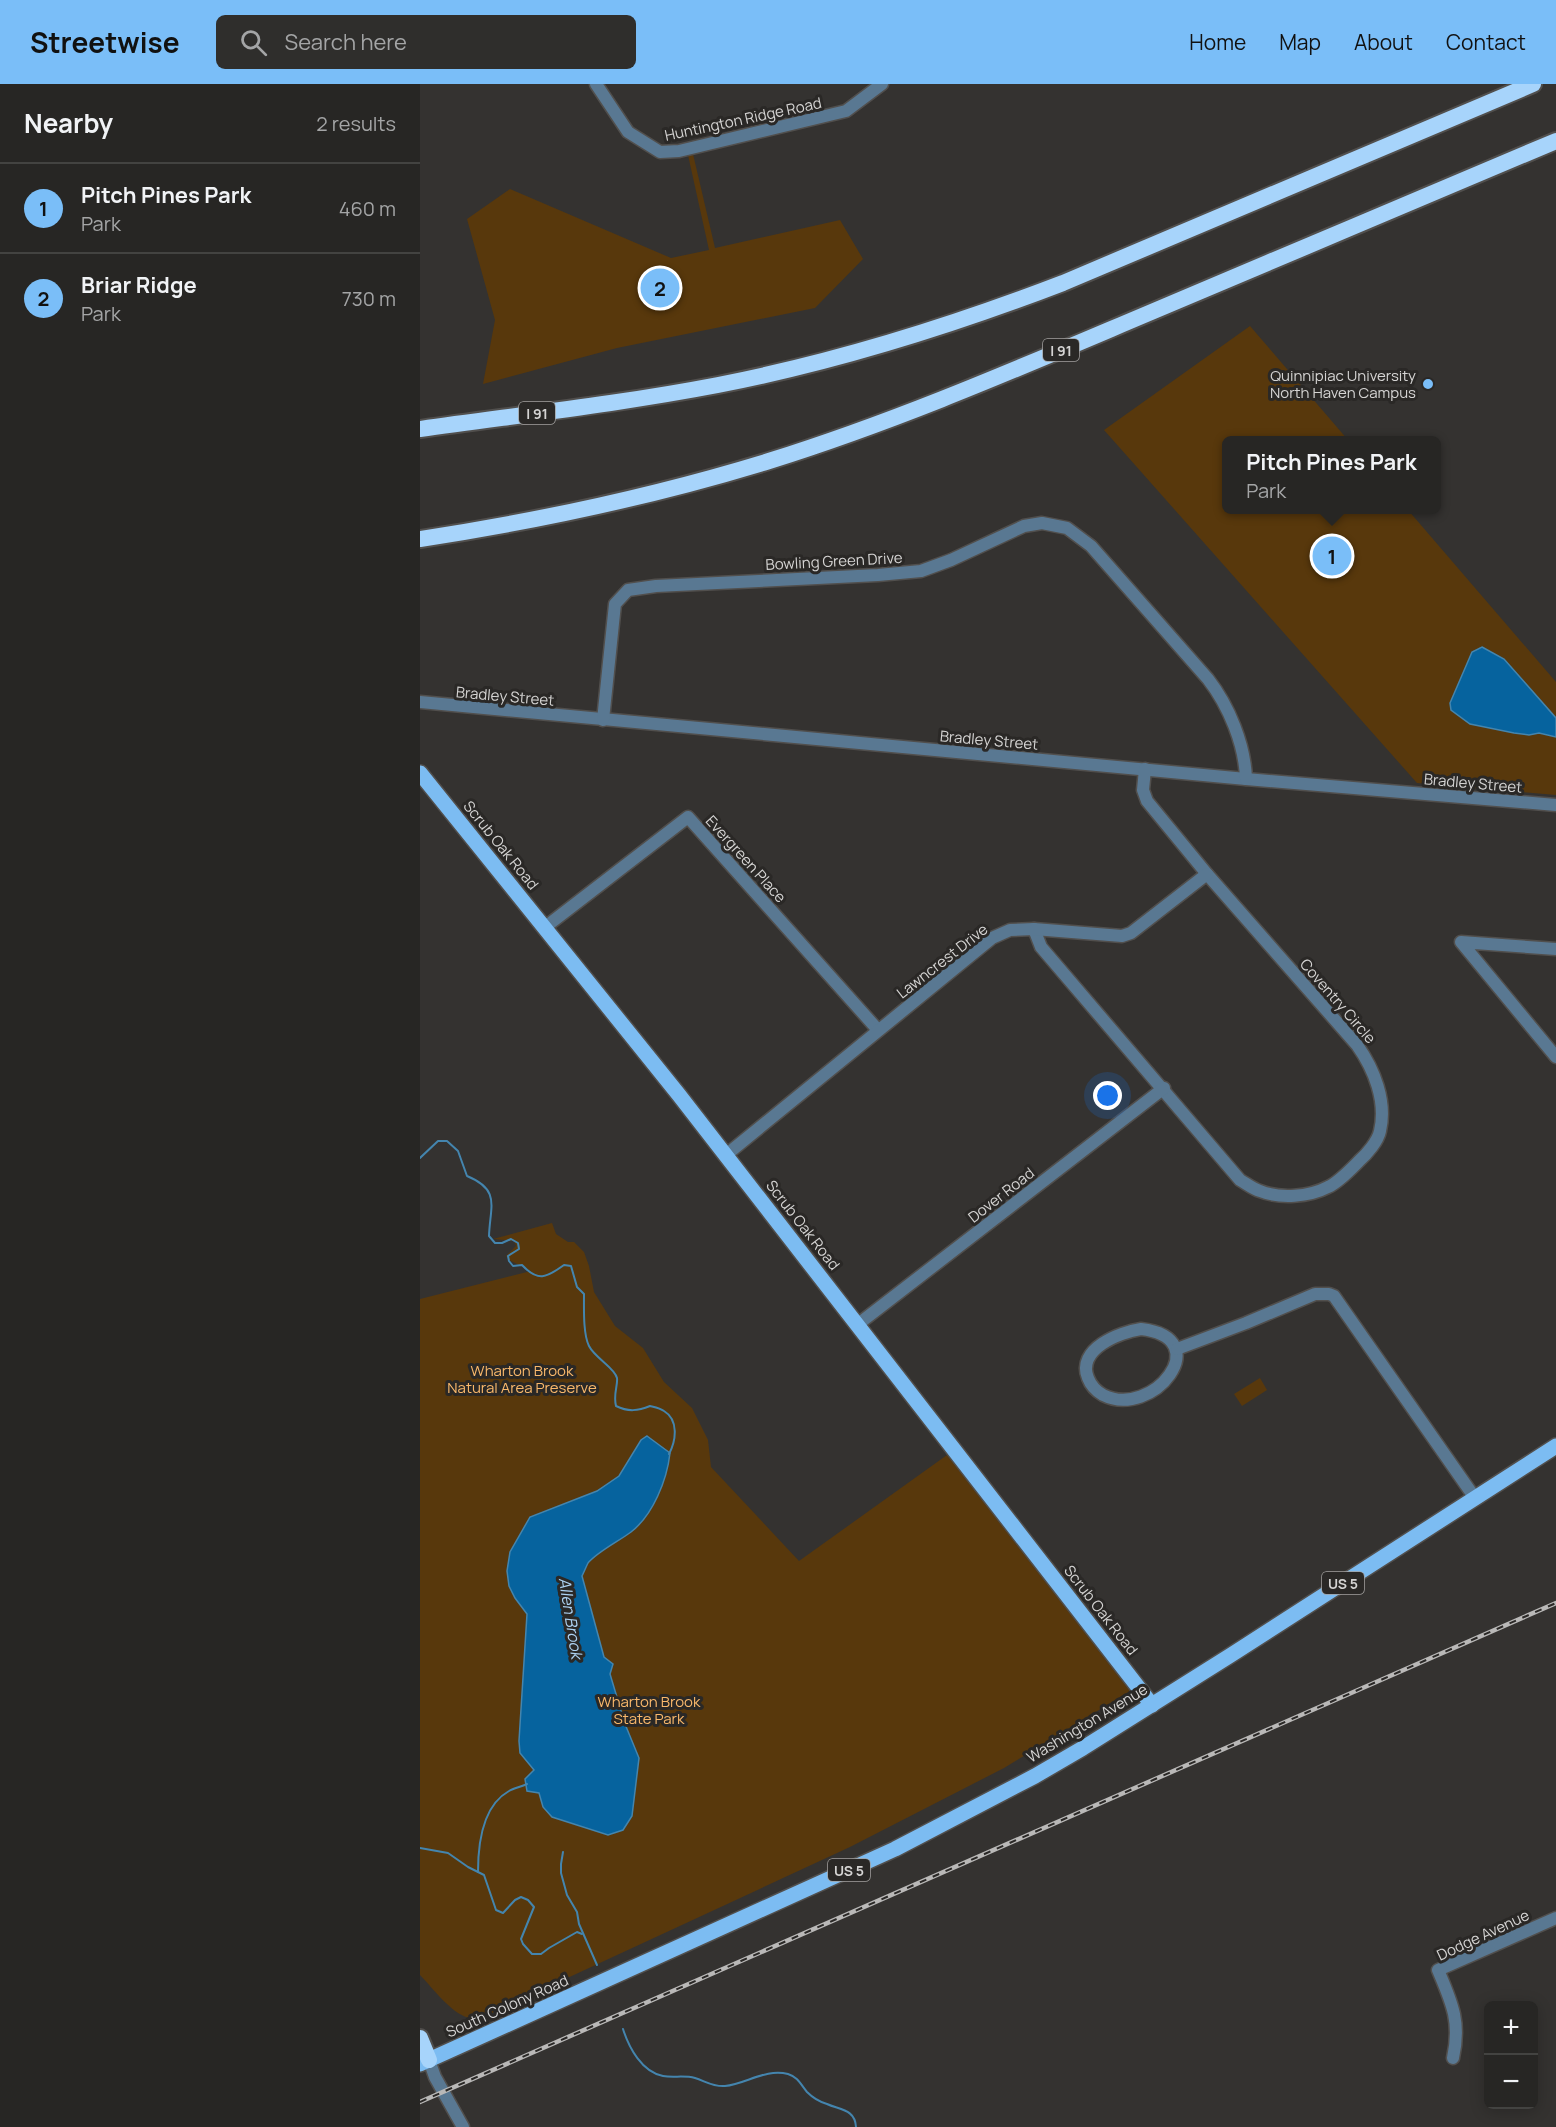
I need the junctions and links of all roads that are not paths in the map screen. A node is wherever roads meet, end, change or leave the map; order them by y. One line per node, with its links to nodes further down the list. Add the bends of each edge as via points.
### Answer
1 (596, 84): 2 (street, Huntington Ridge Road, via 628,132 660,152 679,151 846,111)
2 (882, 84)
3 (1533, 84): 5 (highway, I 91, via 1106,265 938,328 820,362 718,385)
4 (1556, 141): 6 (highway, I 91, via 985,383 855,433 650,494 518,523)
5 (420, 429)
6 (420, 539)
7 (420, 702): 8 (street, Bradley Street)
8 (603, 720): 9 (street, Bradley Street); 11 (street, Bowling Green Drive, via 615,604 628,590 921,570 1024,526 1042,523 1067,528 1091,546 1212,684 1244,754)
9 (1145, 769): 11 (street, Bradley Street); 13 (street, Coventry Circle, via 1143,790 1147,801)
10 (420, 772): 14 (main road, Scrub Oak Road)
11 (1246, 779): 12 (street, Bradley Street)
12 (1556, 805)
13 (1207, 874): 15 (street, Lawncrest Drive, via 1122,936); 19 (street, Coventry Circle, via 1370,1063 1378,1084 1380,1133 1349,1172 1328,1187 1284,1196 1261,1192 1240,1180)
14 (544, 928): 17 (street, Evergreen Place, via 688,817); 20 (main road, Scrub Oak Road)
15 (1035, 929): 17 (street, Lawncrest Drive, via 1010,930 992,938); 19 (street, Coventry Circle, via 1041,947)
16 (1556, 950): 18 (street, via 1461,942)
17 (878, 1030): 20 (street, Lawncrest Drive)
18 (1556, 1057)
19 (1164, 1088): 21 (street, Dover Road)
20 (726, 1155): 21 (main road, Scrub Oak Road)
21 (857, 1324): 25 (main road, Scrub Oak Road)
22 (1177, 1349): 22 (street, via 1167,1336 1150,1330 1132,1330 1096,1349 1087,1363 1088,1377 1093,1387 1107,1397 1134,1399 1154,1390 1167,1378 1177,1360); 24 (street, via 1315,1294 1334,1296)
23 (1556, 1446): 24 (main road, Washington Avenue / US 5)
24 (1475, 1498): 25 (main road, Washington Avenue / US 5)
25 (1152, 1705): 27 (main road, Washington Avenue / US 5, via 1077,1752 946,1824)
26 (1556, 1918): 29 (street, Dodge Avenue, via 1438,1971 1456,2018)
27 (608, 1980): 30 (main road, South Colony Road / US 5)
28 (420, 2038): 30 (highway)
29 (1453, 2058)
30 (424, 2062): 31 (street)
31 (463, 2127)

